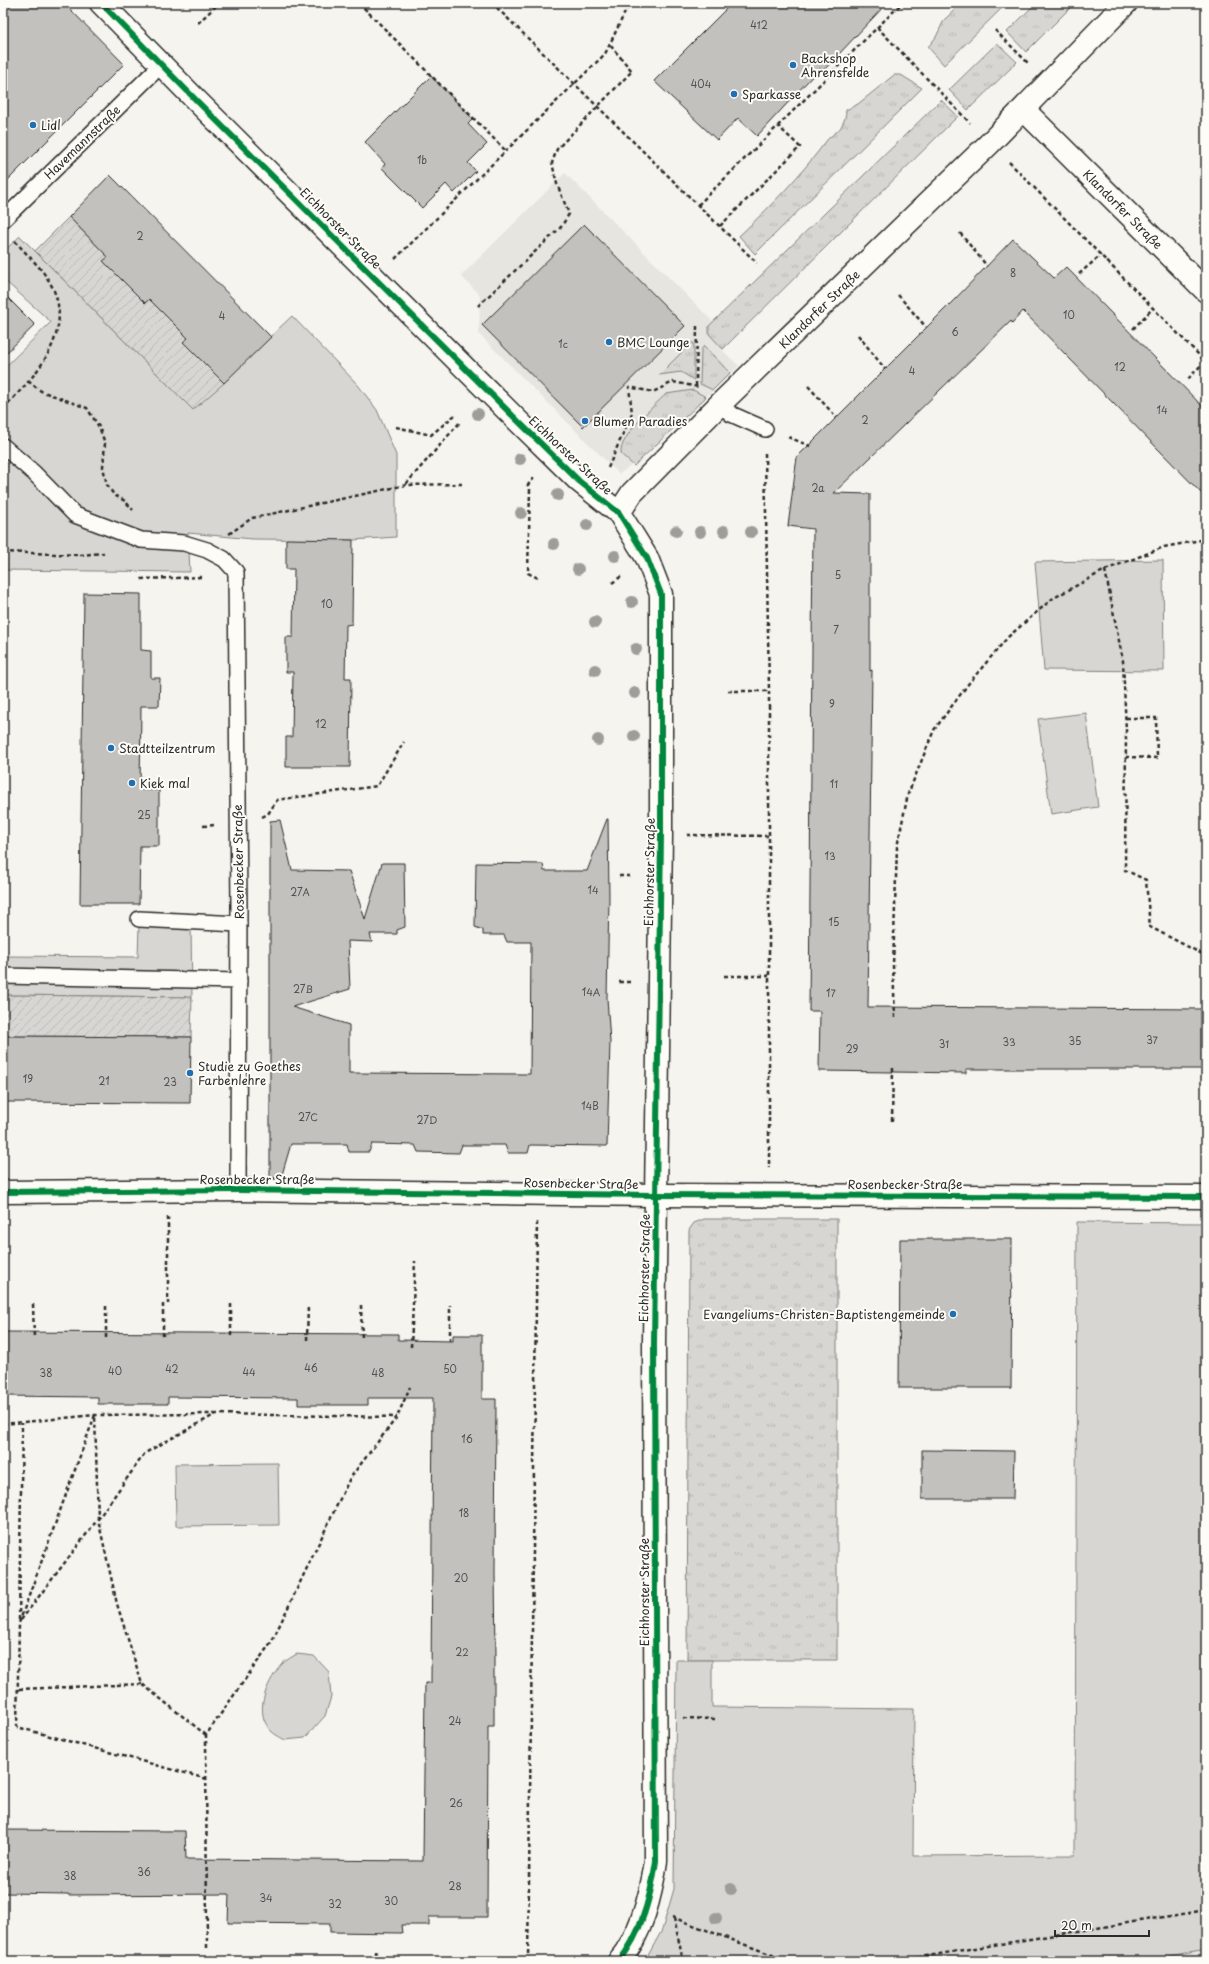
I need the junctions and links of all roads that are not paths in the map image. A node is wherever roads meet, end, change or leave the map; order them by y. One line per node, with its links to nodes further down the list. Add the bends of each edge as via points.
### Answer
1 (101, 3): 3 (street, Eichhorster Straße)
2 (1126, 3): 4 (street, Klandorfer Straße)
3 (161, 65): 5 (lane, Havemannstraße); 10 (street, Eichhorster Straße, via 579,481)
4 (1024, 110): 6 (street, Klandorfer Straße); 7 (street, Klandorfer Straße)
5 (3, 220)
6 (1206, 291)
7 (720, 404): 8 (lane, via 731,414); 10 (street, Klandorfer Straße, via 632,493)
8 (764, 429)
9 (3, 446): 12 (lane, Rosenbecker Straße, via 75,515 141,540 184,543 207,550 224,559 236,572)
10 (619, 513): 17 (street, Eichhorster Straße, via 647,558 661,594 661,835)
11 (139, 919): 12 (lane)
12 (239, 924): 14 (lane, Rosenbecker Straße)
13 (3, 976): 14 (lane)
14 (239, 981): 15 (lane, Rosenbecker Straße)
15 (238, 1190): 16 (street, Rosenbecker Straße); 17 (street, Rosenbecker Straße)
16 (3, 1192)
17 (655, 1195): 18 (street, Rosenbecker Straße); 19 (street, Eichhorster Straße, via 656,1861 648,1904 632,1941)
18 (1206, 1197)
19 (619, 1961)

